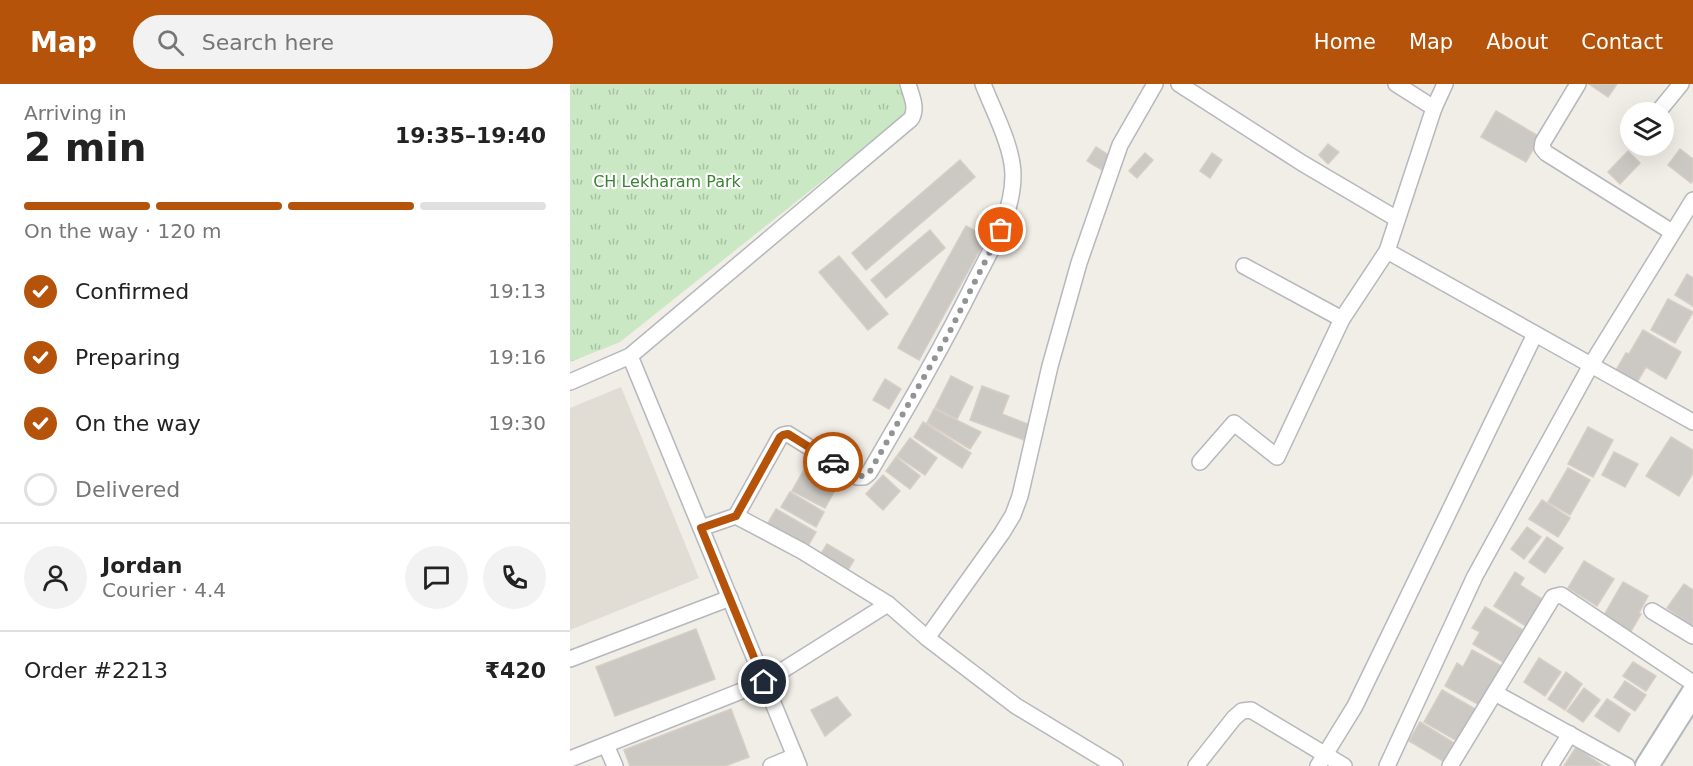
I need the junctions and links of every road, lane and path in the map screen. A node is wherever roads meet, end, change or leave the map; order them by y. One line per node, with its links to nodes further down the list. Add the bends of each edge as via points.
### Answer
1 (908, 84): 18 (street, via 914,108 911,119)
2 (983, 84): 23 (street, via 1011,155 1011,194 1001,230 931,366 864,477 857,477 788,434 783,435)
3 (1155, 84): 29 (street, via 1120,145 1079,263 1013,514)
4 (1179, 84): 12 (street)
5 (1396, 84): 10 (street)
6 (1445, 84): 10 (street)
7 (1578, 84): 13 (street, via 1542,148)
8 (1681, 84): 9 (street)
9 (1667, 102)
10 (1434, 108): 12 (street)
11 (1693, 200): 13 (street)
12 (1397, 219): 14 (street)
13 (1672, 232): 19 (street)
14 (1386, 250): 16 (street); 17 (street)
15 (1244, 266): 16 (street)
16 (1342, 319): 22 (street, via 1277,457 1234,423)
17 (1535, 334): 19 (street); 38 (street, via 1354,706)
18 (630, 356): 20 (street); 24 (street)
19 (1591, 365): 21 (street); 45 (street, via 1475,576)
20 (570, 382)
21 (1693, 422)
22 (1200, 462)
23 (736, 516): 24 (street); 26 (street)
24 (701, 528): 25 (street)
25 (730, 598): 30 (street); 31 (street)
26 (888, 604): 29 (street); 31 (street)
27 (1652, 611): 28 (street)
28 (1693, 636)
29 (927, 638): 42 (street, via 1016,706)
30 (570, 659)
31 (764, 682): 36 (street); 39 (street)
32 (1693, 683): 33 (street, via 1557,595)
33 (1495, 693): 35 (street); 46 (street)
34 (1693, 693): 49 (main road)
35 (1570, 734): 47 (street); 48 (street)
36 (606, 745): 37 (street); 40 (street)
37 (570, 759)
38 (1322, 760): 43 (street, via 1251,710 1234,718); 44 (street)
39 (797, 761): 41 (street)
40 (615, 766)
41 (771, 766)
42 (1115, 766)
43 (1196, 766)
44 (1344, 766)
45 (1387, 766)
46 (1450, 766)
47 (1550, 766)
48 (1627, 766)
49 (1647, 766)

